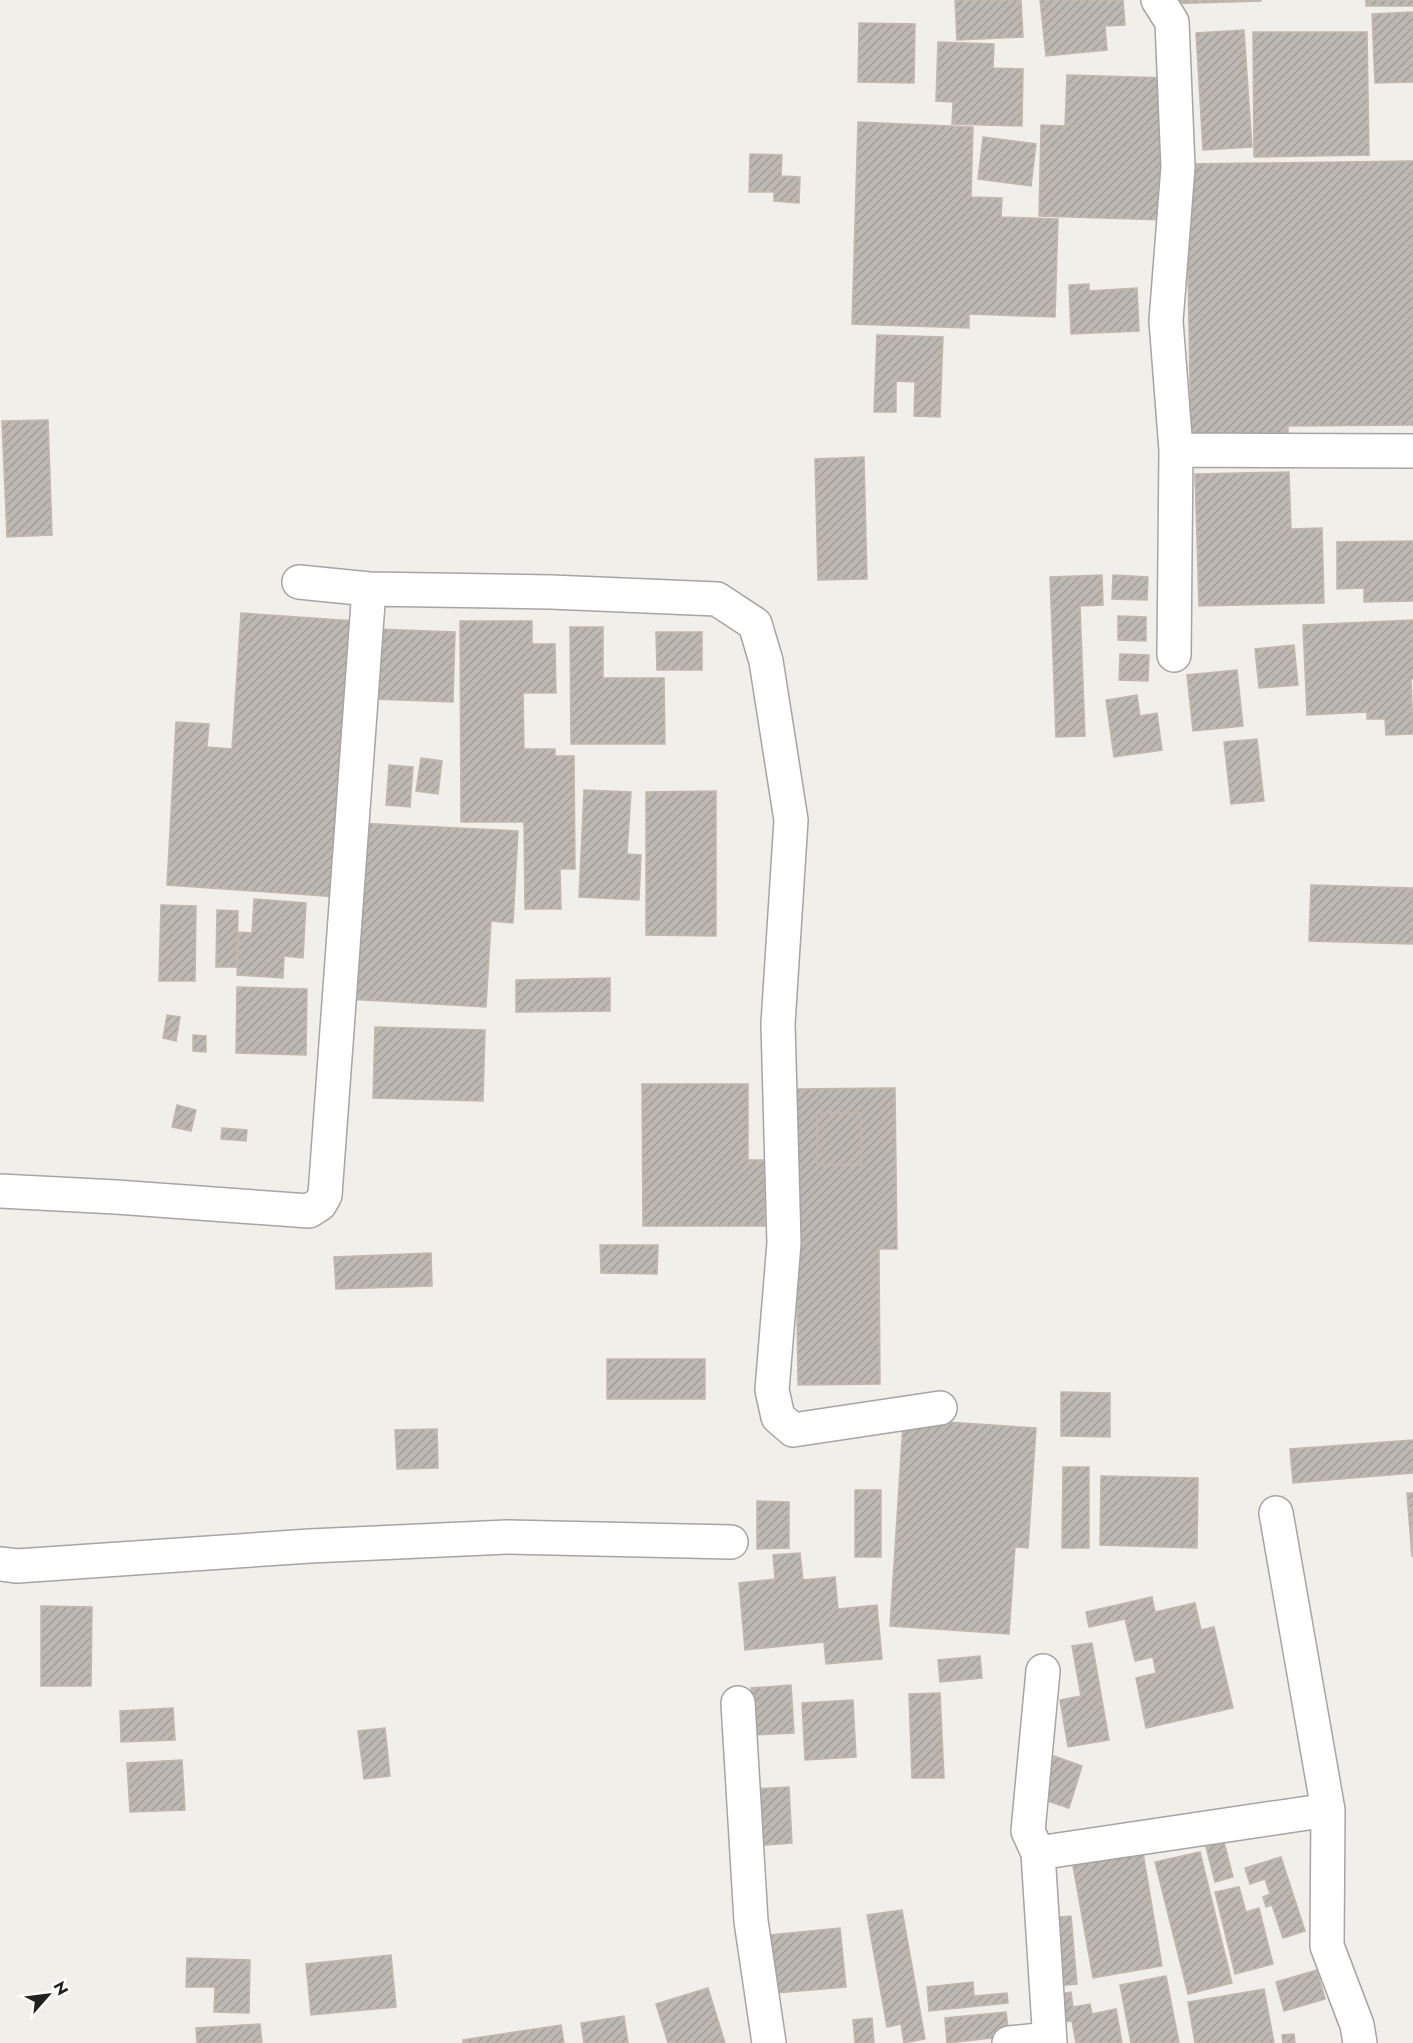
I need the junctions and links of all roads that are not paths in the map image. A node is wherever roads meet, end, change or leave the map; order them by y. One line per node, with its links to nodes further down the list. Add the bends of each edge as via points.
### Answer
1 (1158, 0): 2 (street, via 1172,22 1178,167 1166,321)
2 (1176, 450): 3 (street); 6 (street)
3 (1413, 451)
4 (299, 582): 5 (street)
5 (369, 589): 7 (street, via 326,1195 309,1211); 8 (street, via 717,599 755,624 766,661 792,820 778,1023 784,1243 772,1390 778,1417 793,1430)
6 (1174, 655)
7 (0, 1191)
8 (940, 1408)
9 (1276, 1513): 14 (street)
10 (731, 1542): 11 (street, via 507,1537)
11 (0, 1564)
12 (1043, 1671): 15 (street, via 1028,1831)
13 (738, 1703): 17 (street, via 751,1921)
14 (1328, 1810): 15 (street); 19 (street, via 1327,1946)
15 (1038, 1853): 16 (street)
16 (1050, 2041): 18 (street)
17 (769, 2043)
18 (1009, 2043)
19 (1360, 2043)

